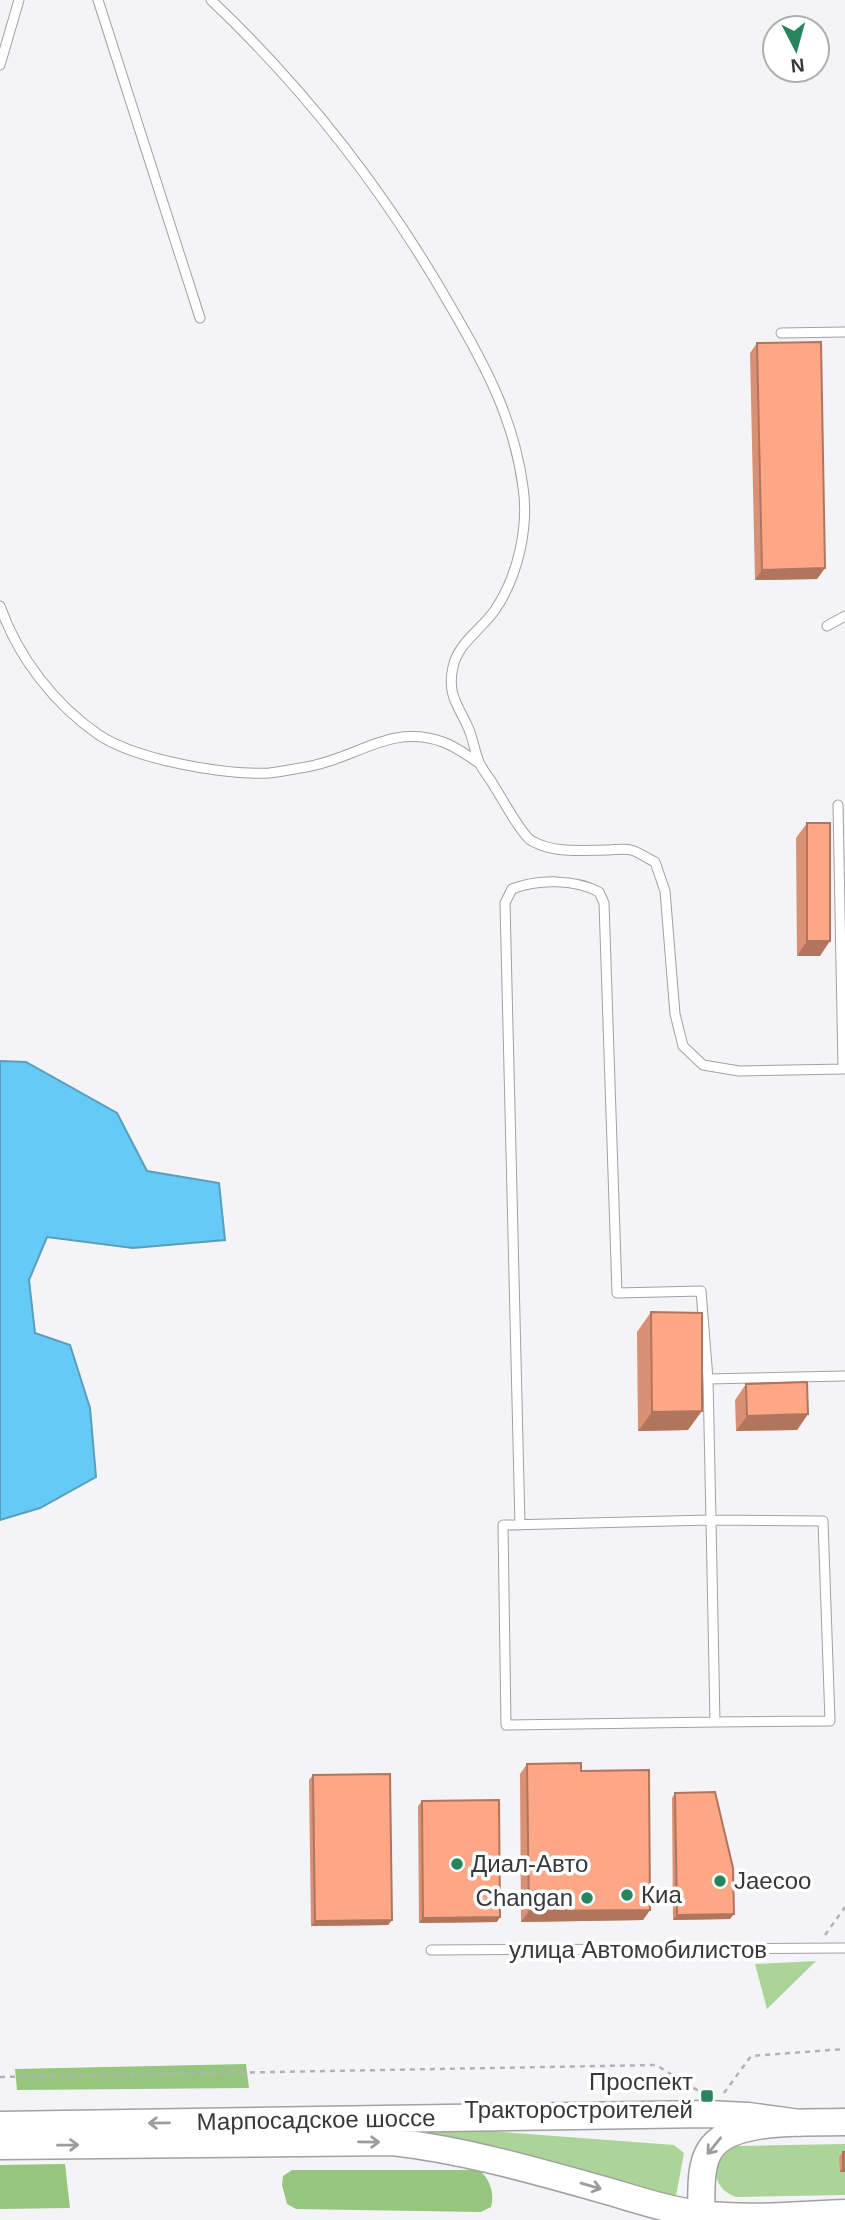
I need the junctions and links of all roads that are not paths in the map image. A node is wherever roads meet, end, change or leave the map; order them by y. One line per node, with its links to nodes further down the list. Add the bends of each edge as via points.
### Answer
1 (19, 0): 4 (lane)
2 (98, 0): 5 (lane)
3 (211, 0): 11 (lane, via 314,108 370,181 430,269 487,369 506,414 524,490 520,548 495,610 457,653 452,669 456,706)
4 (0, 65)
5 (200, 318)
6 (845, 332): 7 (lane)
7 (781, 333)
8 (0, 606): 11 (lane, via 38,677 92,729 127,748 222,771 268,773 345,757 398,736 420,736 445,742)
9 (845, 616): 10 (lane)
10 (827, 626)
11 (480, 763): 13 (lane, via 529,840 556,850 630,850 656,862 665,891 675,1014 683,1046 703,1065 740,1071)
12 (838, 805): 13 (lane)
13 (844, 1069)
14 (845, 1376): 15 (lane)
15 (709, 1378): 16 (lane); 17 (lane, via 701,1291 617,1293 604,903 599,892 585,884 529,883 512,889 505,903)
16 (711, 1520): 17 (lane); 18 (lane); 18 (lane, via 823,1521 830,1721)
17 (520, 1525): 18 (lane, via 503,1525 506,1725)
18 (715, 1723)
19 (845, 1948): 20 (lane, улица Автомобилистов)
20 (431, 1950)
21 (845, 2122): 22 (main road, Марпосадское шоссе)
22 (800, 2123): 23 (main road, Марпосадское шоссе, one-way to 23, via 707,2114); 26 (main road, Марпосадское шоссе, one-way to 26, via 749,2128 718,2139 704,2164)
23 (0, 2125)
24 (0, 2146): 26 (main road, Марпосадское шоссе, one-way to 26, via 393,2142 497,2160)
25 (845, 2213): 26 (main road, Марпосадское шоссе)
26 (701, 2214)

